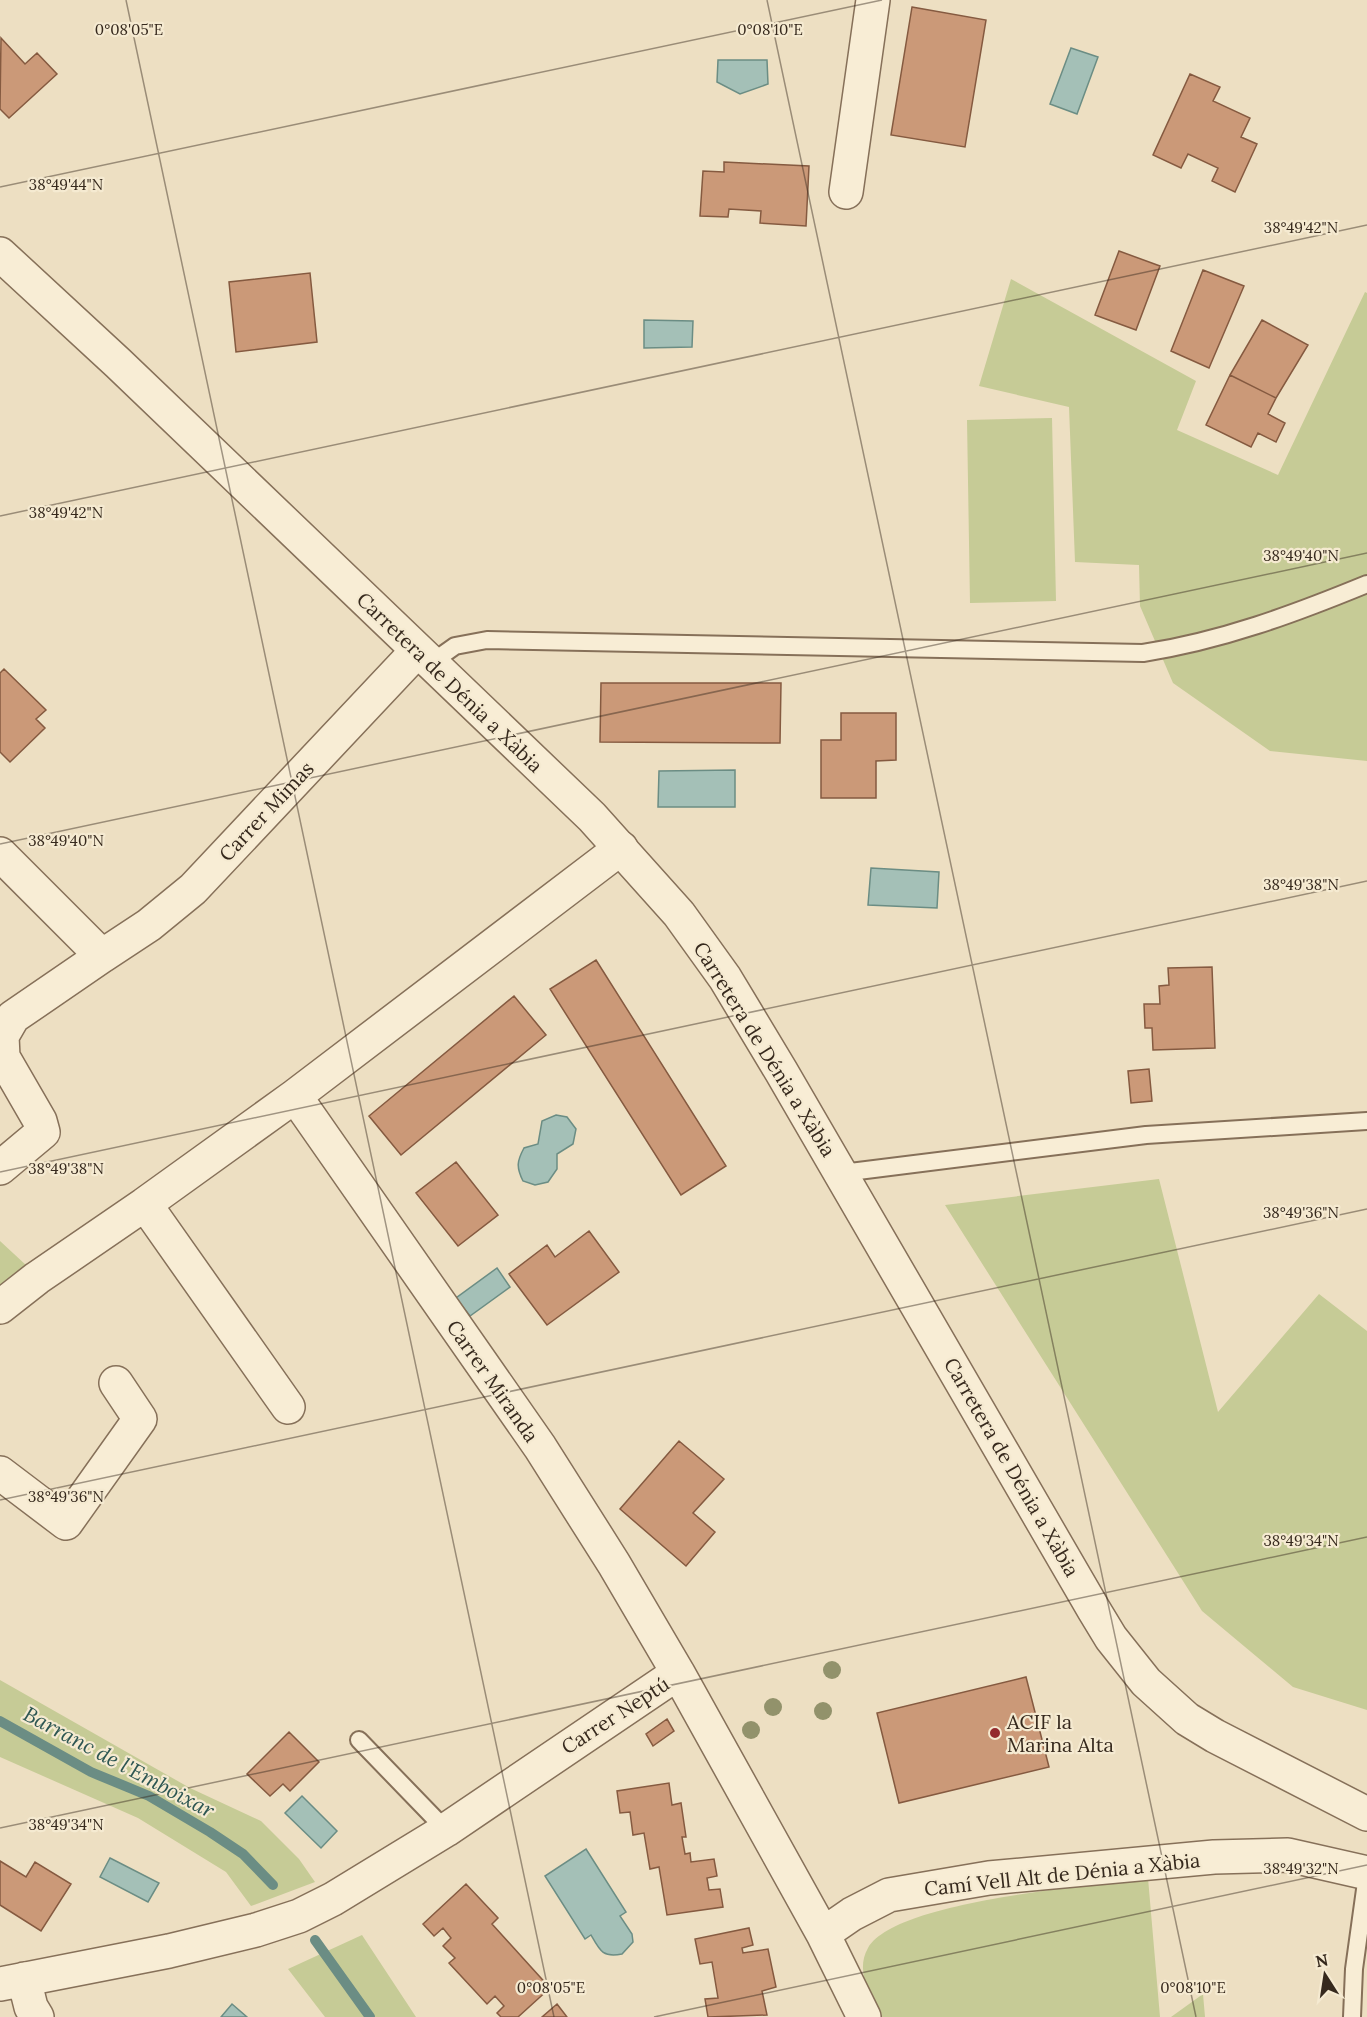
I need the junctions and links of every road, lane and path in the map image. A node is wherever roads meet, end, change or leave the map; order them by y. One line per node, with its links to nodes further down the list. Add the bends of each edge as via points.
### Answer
1 (873, 0): 2 (street)
2 (846, 192)
3 (4, 264): 5 (street, Carretera de Dénia a Xàbia)
4 (1367, 584): 5 (lane, via 1230,635 1143,653 487,640)
5 (424, 657): 6 (street, Carretera de Dénia a Xàbia); 8 (street, Carrer Mimas, via 194,889)
6 (621, 849): 9 (street); 12 (street, Carretera de Dénia a Xàbia, via 679,914 725,978)
7 (0, 854): 8 (street)
8 (102, 956): 11 (street, Carrer Mimas, via 13,1017 2,1036 3,1057 43,1132)
9 (295, 1096): 13 (street); 18 (street, Carrer Miranda, via 540,1448)
10 (1367, 1121): 12 (lane, via 1146,1135)
11 (0, 1168)
12 (842, 1173): 20 (street, Carretera de Dénia a Xàbia, via 1094,1610 1140,1675 1163,1700 1215,1736)
13 (146, 1204): 14 (street); 16 (street)
14 (0, 1307)
15 (116, 1383): 17 (street, via 140,1419 66,1523)
16 (288, 1407)
17 (0, 1473)
18 (678, 1673): 21 (street, Carrer Neptú); 23 (street, Carrer Neptú)
19 (359, 1740): 21 (lane)
20 (1367, 1814)
21 (446, 1830): 24 (street, Carrer Neptú, via 299,1916 169,1952)
22 (1367, 1874): 23 (street, Camí Vell Alt de Dénia a Xàbia, via 1288,1855 1214,1857 989,1878 889,1895); 27 (lane, via 1354,1969)
23 (823, 1934): 26 (street)
24 (12, 1981): 25 (street)
25 (37, 2017)
26 (864, 2017)
27 (1352, 2017)

